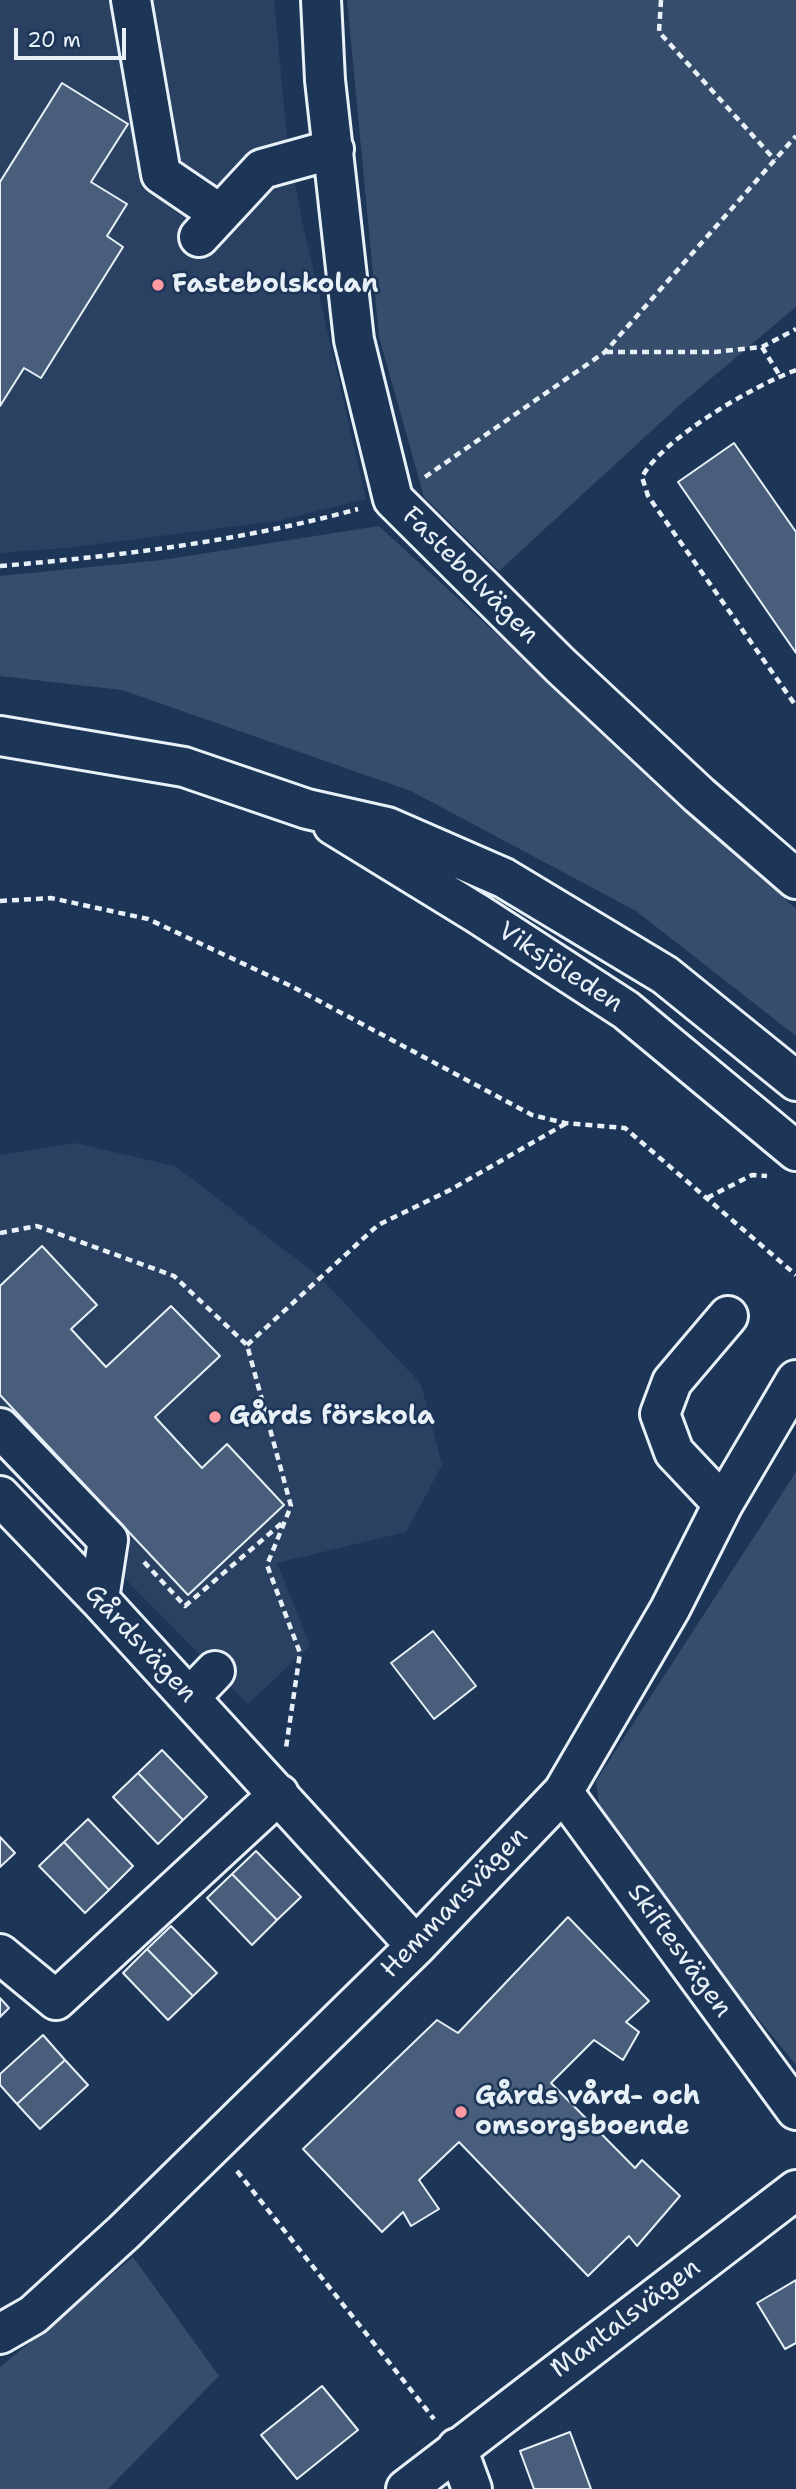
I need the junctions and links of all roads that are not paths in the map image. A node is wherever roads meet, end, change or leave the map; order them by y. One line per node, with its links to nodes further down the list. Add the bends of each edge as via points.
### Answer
1 (131, 0): 3 (street, via 161,174 210,225 262,169)
2 (321, 0): 3 (street, Fastebolvägen)
3 (334, 149): 6 (street, Fastebolvägen, via 354,340 393,499 561,666 699,796)
4 (0, 736): 5 (street, Viksjöleden, via 184,767)
5 (307, 809): 7 (street, Viksjöleden, via 387,827 504,878 665,975); 8 (street, Viksjöleden, via 626,1010)
6 (796, 879)
7 (796, 1081)
8 (786, 1164)
9 (728, 1316): 13 (street, via 672,1381 660,1414 674,1452)
10 (796, 1380): 13 (street, Hemmansvägen)
11 (0, 1428): 14 (street, via 108,1540)
12 (0, 1496): 14 (street, Gårdsvägen)
13 (723, 1504): 15 (street, Hemmansvägen, via 670,1609)
14 (99, 1599): 16 (street, Gårdsvägen, via 203,1684)
15 (563, 1792): 17 (street, Hemmansvägen); 19 (street, Skiftesvägen)
16 (279, 1794): 17 (street, Gårdsvägen); 18 (street, via 56,2000)
17 (416, 1946): 21 (street, Hemmansvägen, via 33,2315)
18 (0, 1954)
19 (796, 2110)
20 (796, 2190): 22 (street, Mantalsvägen)
21 (0, 2334)
22 (457, 2448): 23 (street, Mantalsvägen); 24 (street)
23 (406, 2489)
24 (472, 2489)

